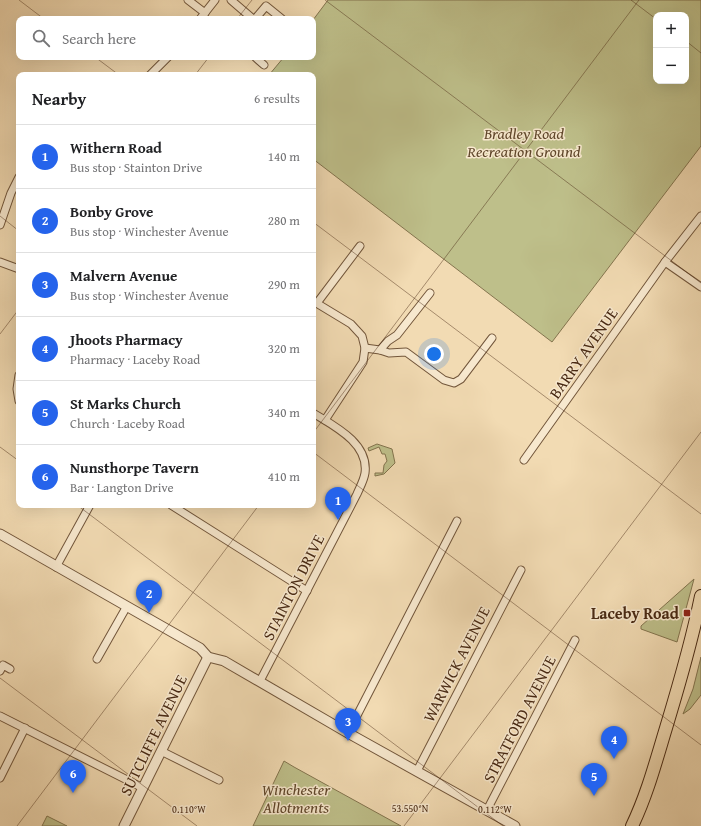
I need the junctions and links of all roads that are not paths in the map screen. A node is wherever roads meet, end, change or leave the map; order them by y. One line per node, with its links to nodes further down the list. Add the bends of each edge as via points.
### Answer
1 (188, 0): 4 (street)
2 (215, 0): 4 (street)
3 (231, 0): 5 (street)
4 (203, 16)
5 (250, 16)
6 (257, 16): 7 (street, via 266,6)
7 (278, 16)
8 (165, 60): 11 (street)
9 (258, 60): 10 (street)
10 (264, 65)
11 (153, 72)
12 (16, 183): 14 (street)
13 (701, 216): 17 (street, BARRY AVENUE)
14 (0, 225)
15 (360, 246): 21 (street)
16 (0, 262): 18 (street)
17 (665, 262): 19 (street); 28 (street, BARRY AVENUE)
18 (16, 268)
19 (701, 287)
20 (430, 293): 25 (street, via 396,336)
21 (316, 301)
22 (316, 303): 24 (street, via 358,330)
23 (492, 338): 25 (street, via 461,379 454,383 444,380 406,352 389,353)
24 (365, 348): 25 (street); 27 (street, via 363,362)
25 (380, 350)
26 (316, 415): 27 (street, STAINTON DRIVE)
27 (325, 420): 35 (street, STAINTON DRIVE, via 357,445 363,458 365,472 357,494)
28 (524, 460)
29 (88, 508): 33 (street)
30 (176, 508): 35 (street)
31 (457, 521): 46 (street)
32 (0, 534): 33 (street)
33 (56, 566): 37 (street)
34 (521, 570): 48 (street, WARWICK AVENUE)
35 (307, 591): 43 (street, STAINTON DRIVE)
36 (701, 596): 55 (highway, via 666,730)
37 (127, 606): 39 (street, via 200,648); 40 (street)
38 (575, 640): 52 (street, STRATFORD AVENUE)
39 (208, 657): 43 (street, via 224,661); 47 (street, SUTCLIFFE AVENUE)
40 (98, 659)
41 (1, 667): 42 (street)
42 (10, 669)
43 (260, 681): 46 (street)
44 (0, 716): 45 (street)
45 (25, 728): 49 (street); 51 (street)
46 (348, 732): 48 (street)
47 (161, 750): 50 (street); 51 (street, SUTCLIFFE AVENUE)
48 (417, 771): 52 (street)
49 (0, 778)
50 (219, 780)
51 (143, 788): 53 (street, SUTCLIFFE AVENUE)
52 (487, 810): 54 (street)
53 (124, 826)
54 (515, 826)
55 (632, 826)

